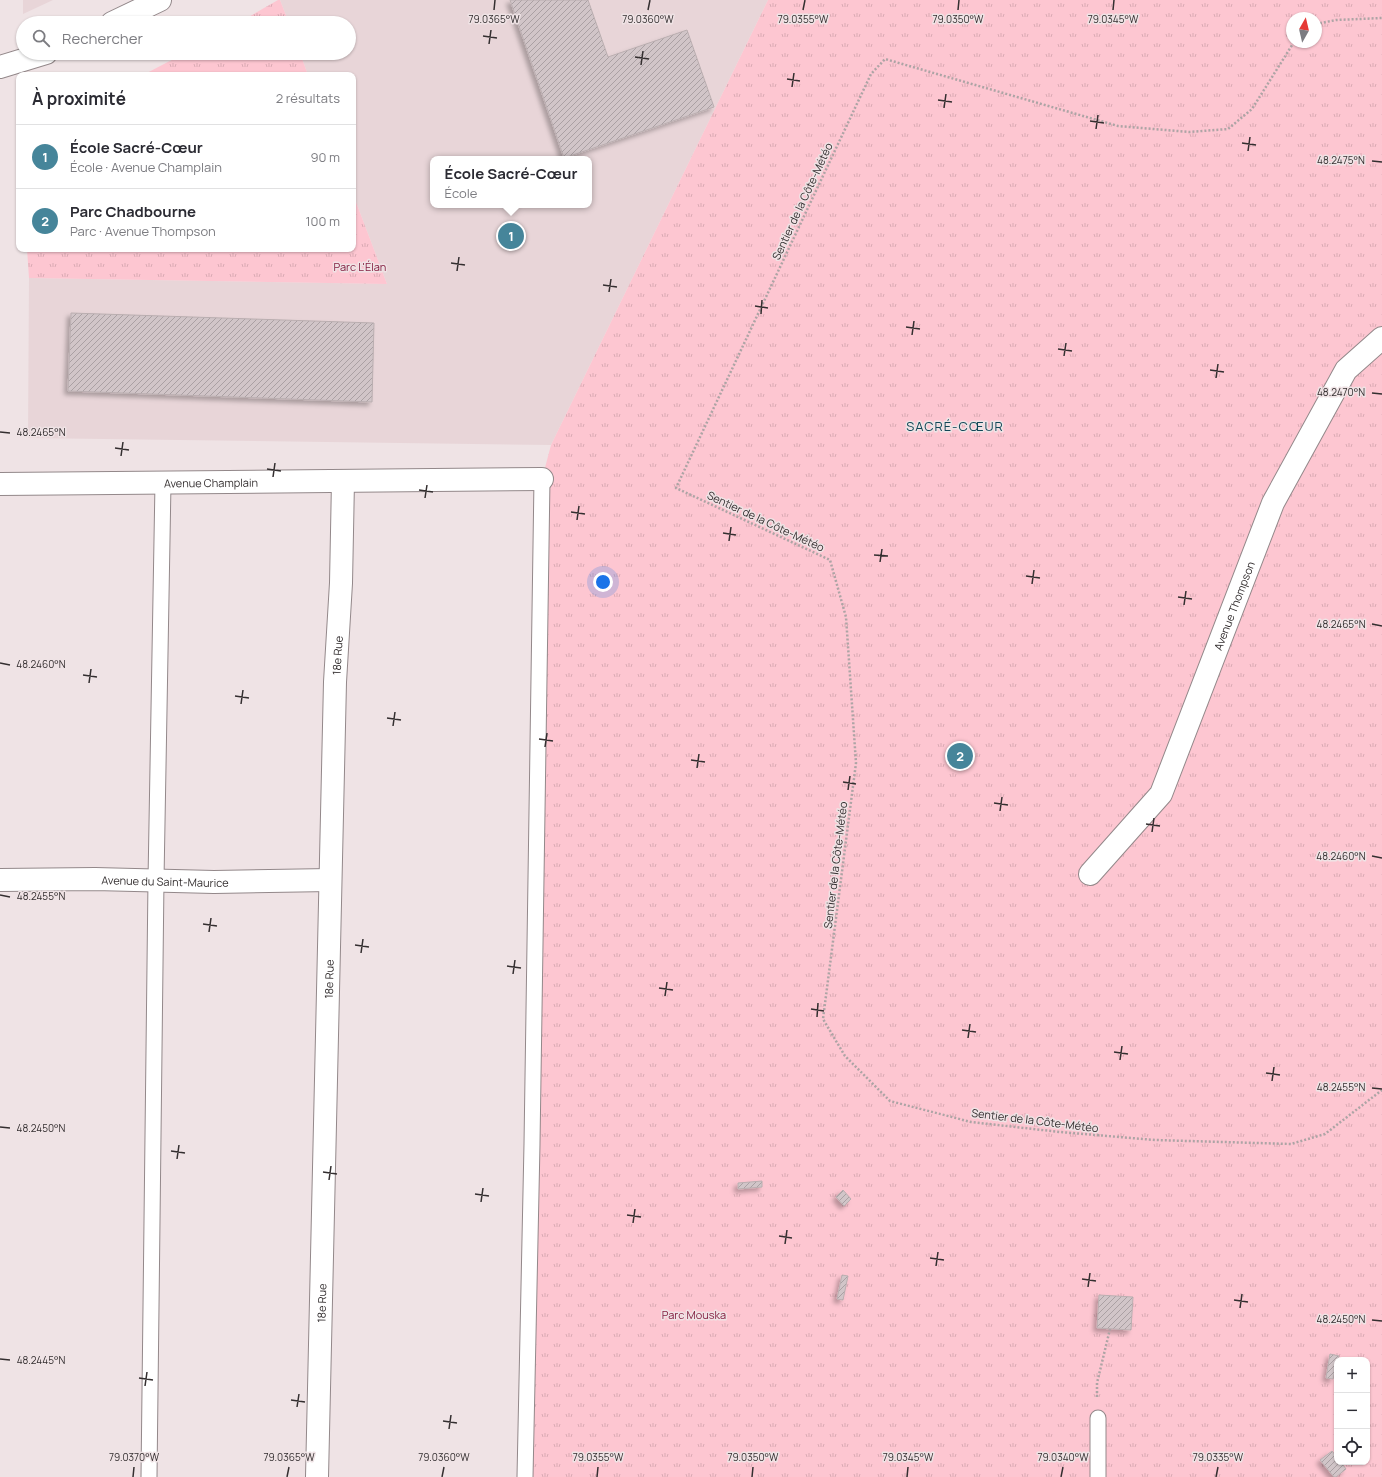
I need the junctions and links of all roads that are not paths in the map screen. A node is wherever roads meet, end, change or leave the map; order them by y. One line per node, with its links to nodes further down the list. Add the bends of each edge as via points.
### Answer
1 (160, 0): 2 (street)
2 (127, 16)
3 (23, 60): 4 (street)
4 (0, 67)
5 (1382, 338): 10 (street, Avenue Thompson, via 1346,370 1273,504 1161,794)
6 (542, 478): 7 (street, Avenue Champlain); 17 (lane)
7 (343, 481): 8 (street, Avenue Champlain); 13 (street, 18e Rue, via 341,583 334,682)
8 (163, 483): 9 (street, Avenue Champlain); 12 (lane)
9 (0, 484)
10 (1090, 874)
11 (0, 880): 12 (street, Avenue du Saint-Maurice)
12 (156, 880): 13 (street, Avenue du Saint-Maurice); 15 (lane)
13 (330, 880): 16 (street, 18e Rue)
14 (1098, 1418): 18 (lane)
15 (149, 1477)
16 (317, 1477)
17 (525, 1477)
18 (1098, 1477)

